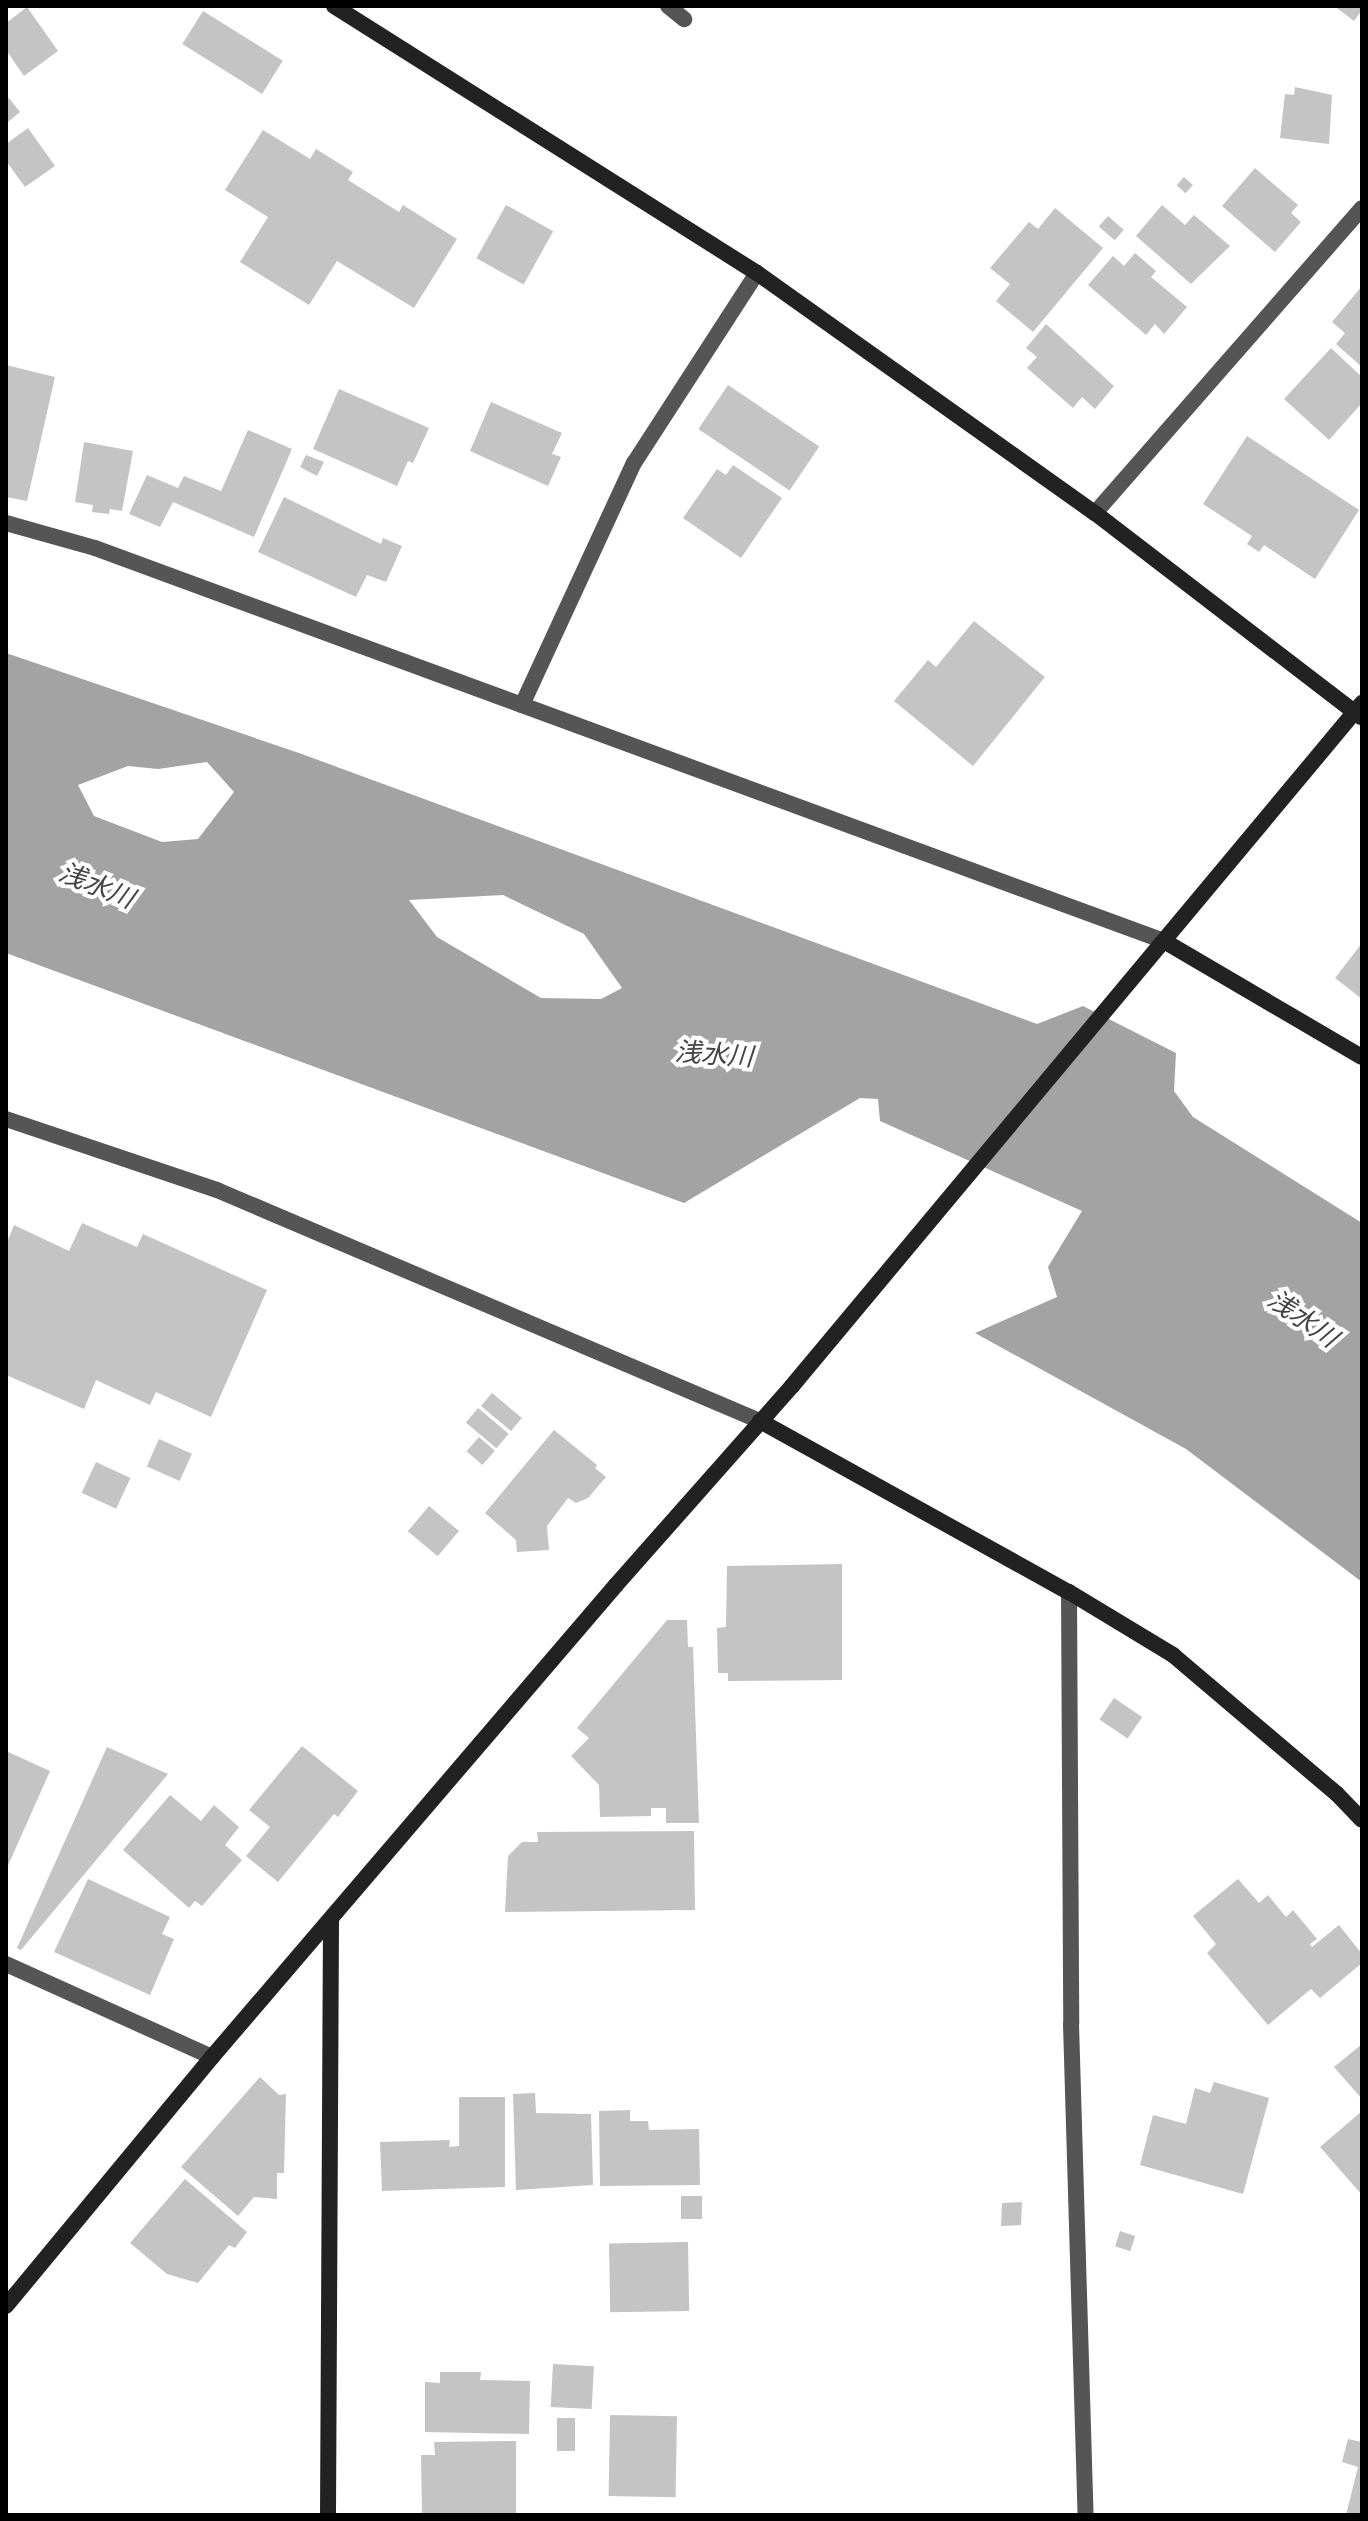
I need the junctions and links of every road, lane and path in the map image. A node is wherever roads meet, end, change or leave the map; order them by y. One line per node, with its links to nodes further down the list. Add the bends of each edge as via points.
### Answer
1 (334, 6): 5 (street)
2 (668, 6): 3 (street)
3 (684, 19)
4 (1362, 208): 6 (street)
5 (757, 273): 6 (street); 8 (street, via 634,463)
6 (1095, 513): 9 (street)
7 (6, 523): 8 (street, via 95,548)
8 (522, 705): 10 (street)
9 (1359, 711): 10 (street)
10 (1164, 941): 11 (street); 13 (street)
11 (1362, 1057)
12 (6, 1119): 13 (street, via 217,1190)
13 (760, 1421): 14 (street); 16 (street)
14 (1069, 1592): 15 (street, via 1173,1655); 21 (street, via 1071,2024)
15 (1362, 1820)
16 (331, 1921): 18 (street); 20 (street)
17 (6, 1964): 18 (street)
18 (212, 2057): 19 (street)
19 (6, 2306)
20 (328, 2515)
21 (1086, 2515)

